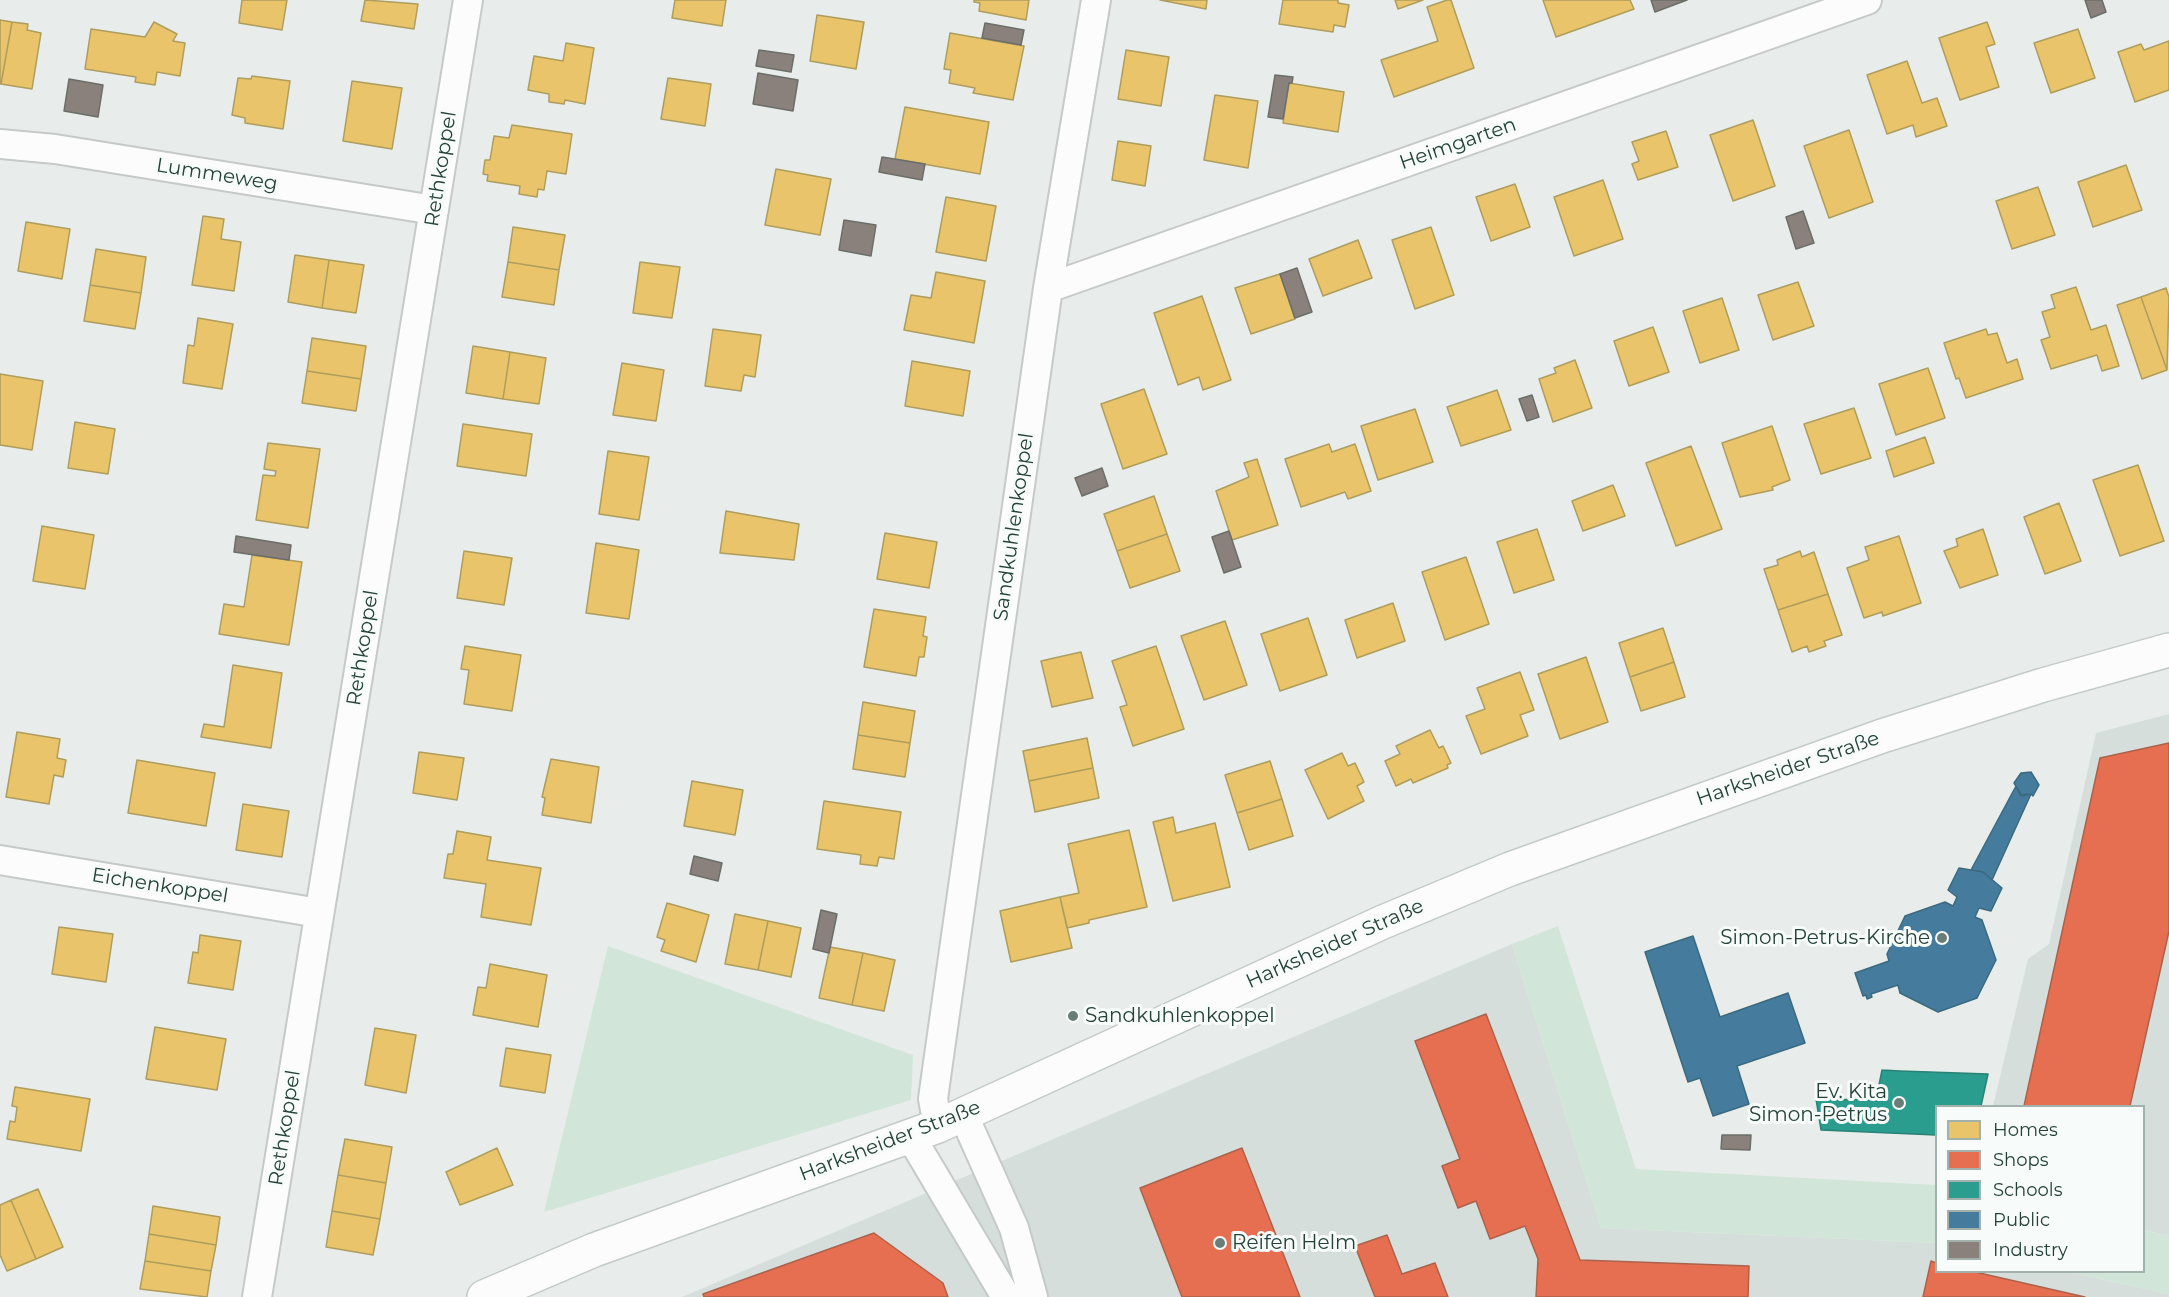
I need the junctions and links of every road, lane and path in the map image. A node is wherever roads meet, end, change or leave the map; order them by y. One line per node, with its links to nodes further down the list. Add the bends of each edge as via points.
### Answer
1 (468, 0): 5 (street, Rethkoppel)
2 (1096, 0): 6 (street, Sandkuhlenkoppel)
3 (1867, 0): 6 (street, Heimgarten)
4 (0, 144): 5 (street, Lummeweg, via 55,149)
5 (434, 210): 9 (street, Rethkoppel)
6 (1048, 288): 10 (street, Sandkuhlenkoppel, via 933,1099)
7 (2169, 650): 10 (main road, Harksheider Straße, via 1882,736 1510,869 1372,926)
8 (0, 860): 9 (street, Eichenkoppel)
9 (319, 913): 11 (street, Rethkoppel)
10 (937, 1126): 12 (main road, Harksheider Straße, via 594,1250); 13 (street); 14 (street, via 1014,1228)
11 (257, 1297)
12 (484, 1297)
13 (1006, 1297)
14 (1033, 1297)

